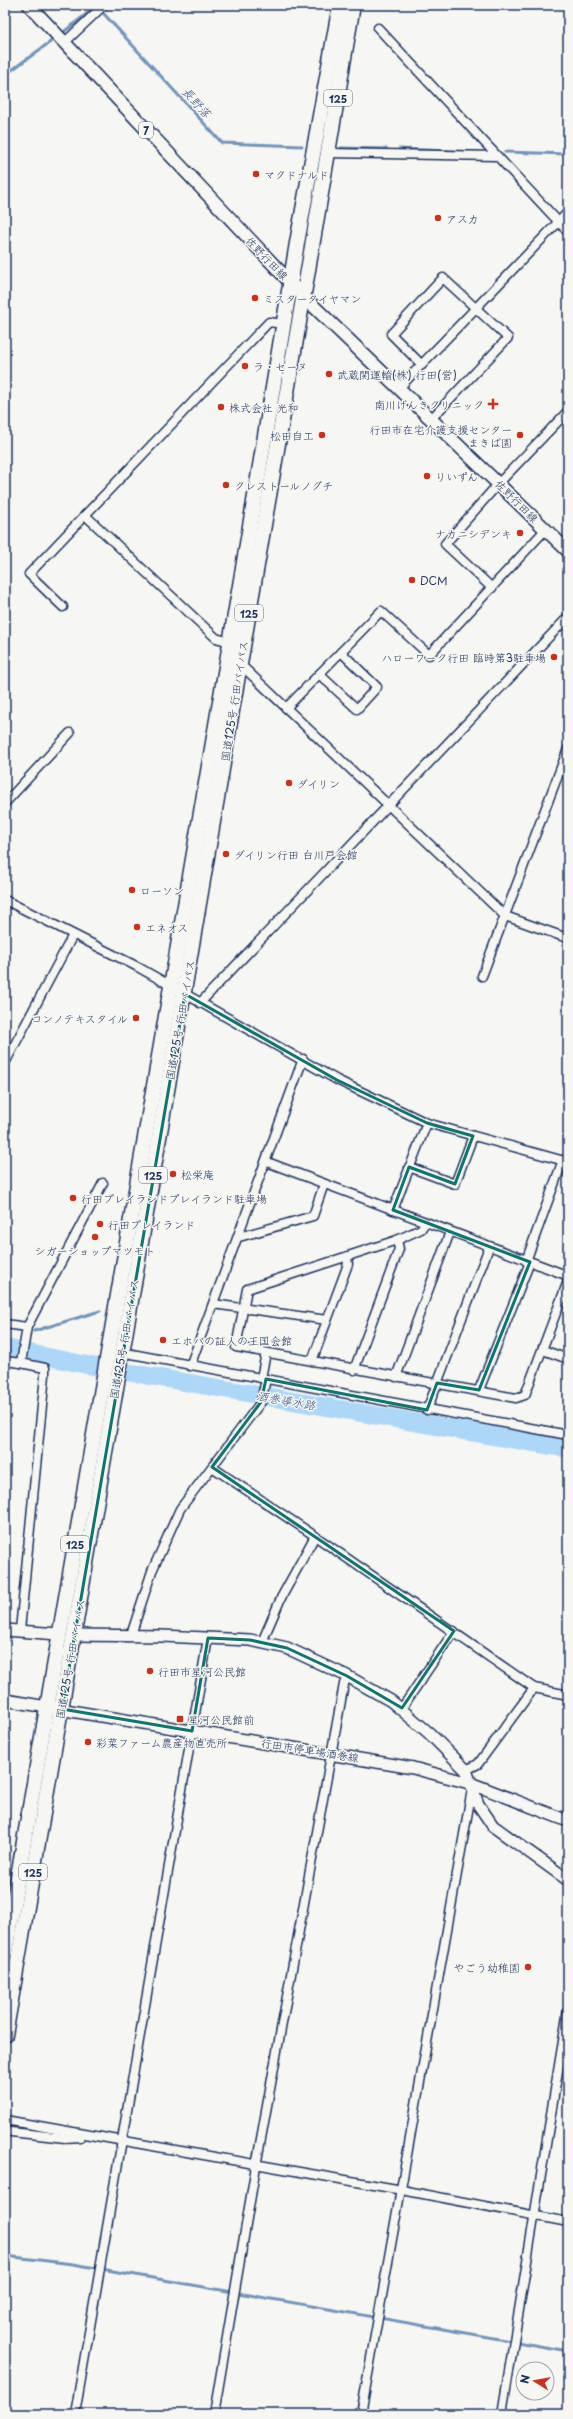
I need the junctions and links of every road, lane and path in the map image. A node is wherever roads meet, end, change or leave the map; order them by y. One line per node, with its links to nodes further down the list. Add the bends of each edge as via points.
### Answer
1 (29, 5): 6 (main road, 佐野行田線 / 7)
2 (104, 5): 6 (street)
3 (340, 5): 12 (highway, 国道125号 行田バイパス / 125)
4 (353, 5): 7 (highway, 国道125号 行田バイパス / 125)
5 (378, 28): 8 (street)
6 (59, 38): 12 (main road, 佐野行田線 / 7)
7 (329, 153): 8 (street); 13 (highway, 国道125号 行田バイパス / 125)
8 (496, 156): 10 (street)
9 (568, 212): 10 (street)
10 (559, 223): 11 (street); 14 (street)
11 (568, 232)
12 (290, 282): 13 (main road, 佐野行田線 / 7); 15 (highway, 国道125号 行田バイパス / 125)
13 (304, 297): 17 (main road, 佐野行田線 / 7); 29 (highway, 国道125号 行田バイパス / 125)
14 (476, 308): 16 (street); 16 (street, via 443,278 391,334); 19 (street, via 508,338)
15 (283, 324): 21 (street, via 269,322); 27 (highway, 国道125号 行田バイパス / 125)
16 (422, 365): 17 (street)
17 (399, 388): 19 (main road, 佐野行田線 / 7)
18 (568, 411): 20 (street)
19 (431, 419): 20 (main road, 佐野行田線 / 7)
20 (499, 482): 22 (main road, 佐野行田線 / 7); 24 (street, via 445,544)
21 (85, 515): 25 (street, via 29,574); 27 (street, via 216,638)
22 (546, 529): 23 (main road, 佐野行田線 / 7); 24 (street)
23 (568, 550)
24 (492, 588): 28 (street, via 429,655 381,611)
25 (63, 607)
26 (568, 617): 35 (street)
27 (230, 642): 41 (highway, 国道125号 行田バイパス / 125)
28 (341, 652): 30 (street); 30 (street, via 376,687 357,709)
29 (240, 664): 31 (street); 42 (highway, 国道125号 行田バイパス / 125)
30 (319, 674): 31 (street)
31 (286, 708): 35 (street)
32 (70, 734): 34 (street)
33 (568, 749): 37 (street)
34 (5, 802)
35 (388, 805): 37 (street); 43 (street)
36 (5, 900): 38 (street)
37 (505, 916): 39 (street); 40 (street)
38 (73, 935): 41 (street); 45 (street)
39 (567, 938)
40 (482, 976)
41 (170, 986): 42 (street); 68 (highway, 国道125号 行田バイパス / 125)
42 (185, 994): 43 (street); 68 (highway, 国道125号 行田バイパス / 125)
43 (200, 1003): 44 (street)
44 (303, 1059): 46 (street, via 337,1080); 49 (street)
45 (5, 1063)
46 (427, 1123): 47 (street); 50 (street)
47 (473, 1136): 48 (street); 50 (street, via 455,1184)
48 (565, 1161): 60 (street)
49 (267, 1162): 52 (street); 56 (street)
50 (409, 1167): 53 (street)
51 (103, 1184): 65 (street)
52 (324, 1184): 53 (street); 56 (street, via 313,1216)
53 (393, 1210): 54 (street)
54 (425, 1222): 55 (street); 57 (street, via 421,1229)
55 (450, 1232): 58 (street); 75 (street)
56 (239, 1237): 61 (street)
57 (397, 1240): 59 (street); 74 (street, via 399,1249)
58 (489, 1247): 60 (street); 78 (street)
59 (347, 1256): 62 (street, via 247,1289); 63 (street, via 348,1264)
60 (528, 1262): 66 (street, via 566,1275 568,1281); 79 (street)
61 (213, 1304): 62 (street); 73 (street)
62 (242, 1309): 63 (street); 67 (street, via 236,1348)
63 (327, 1320): 72 (street)
64 (5, 1324): 65 (street)
65 (27, 1328): 71 (street)
66 (543, 1350): 69 (street); 79 (street, via 524,1395 516,1398)
67 (266, 1353): 72 (street); 77 (street)
68 (117, 1354): 73 (street); 76 (highway, 国道125号 行田バイパス / 125)
69 (568, 1359)
70 (5, 1361): 71 (street)
71 (21, 1361): 85 (street, via 45,1368 45,1375)
72 (312, 1361): 74 (street)
73 (190, 1366): 77 (street)
74 (354, 1370): 75 (street)
75 (396, 1377): 78 (street)
76 (110, 1379): 87 (highway, 国道125号 行田バイパス / 125); 88 (highway, 国道125号 行田バイパス / 125)
77 (264, 1381): 80 (street); 82 (street, via 261,1402)
78 (437, 1383): 79 (street); 80 (street)
79 (480, 1390)
80 (427, 1410): 81 (street)
81 (568, 1435)
82 (212, 1467): 83 (street); 89 (street, via 180,1509 152,1572)
83 (315, 1536): 86 (street); 91 (street, via 281,1598)
84 (5, 1630): 85 (street)
85 (20, 1630): 87 (street)
86 (454, 1631): 93 (street); 97 (street)
87 (58, 1634): 96 (highway, 国道125号 行田バイパス / 125)
88 (74, 1635): 89 (street); 98 (highway, 国道125号 行田バイパス / 125)
89 (131, 1635): 90 (street)
90 (208, 1638): 91 (street); 99 (street)
91 (262, 1642): 92 (street, via 287,1648)
92 (347, 1676): 97 (street); 100 (street)
93 (534, 1688): 94 (street); 101 (street, via 478,1764)
94 (568, 1695)
95 (5, 1700): 96 (street, 行田市停車場酒巻線)
96 (46, 1707): 98 (street, 行田市停車場酒巻線); 105 (highway, 国道125号 行田バイパス / 125)
97 (402, 1708): 101 (street)
98 (62, 1709): 99 (street, 行田市停車場酒巻線); 107 (highway, 国道125号 行田バイパス / 125)
99 (192, 1731): 100 (street, 行田市停車場酒巻線); 111 (street)
100 (332, 1753): 102 (street, 行田市停車場酒巻線, via 413,1768); 112 (street)
101 (466, 1770): 102 (street)
102 (473, 1784): 103 (street, 行田市停車場酒巻線); 104 (street, via 478,1804 493,1826); 113 (street)
103 (568, 1821)
104 (568, 1880)
105 (5, 1952)
106 (568, 2010): 114 (street)
107 (5, 2035)
108 (5, 2120): 110 (street)
109 (11, 2132): 110 (street, via 65,2138)
110 (91, 2137): 111 (street)
111 (121, 2142): 112 (street); 116 (street)
112 (256, 2166): 113 (street); 117 (street)
113 (402, 2190): 114 (street); 118 (street)
114 (535, 2216): 115 (street); 119 (street)
115 (568, 2222)
116 (75, 2414)
117 (214, 2414)
118 (362, 2414)
119 (502, 2414)

